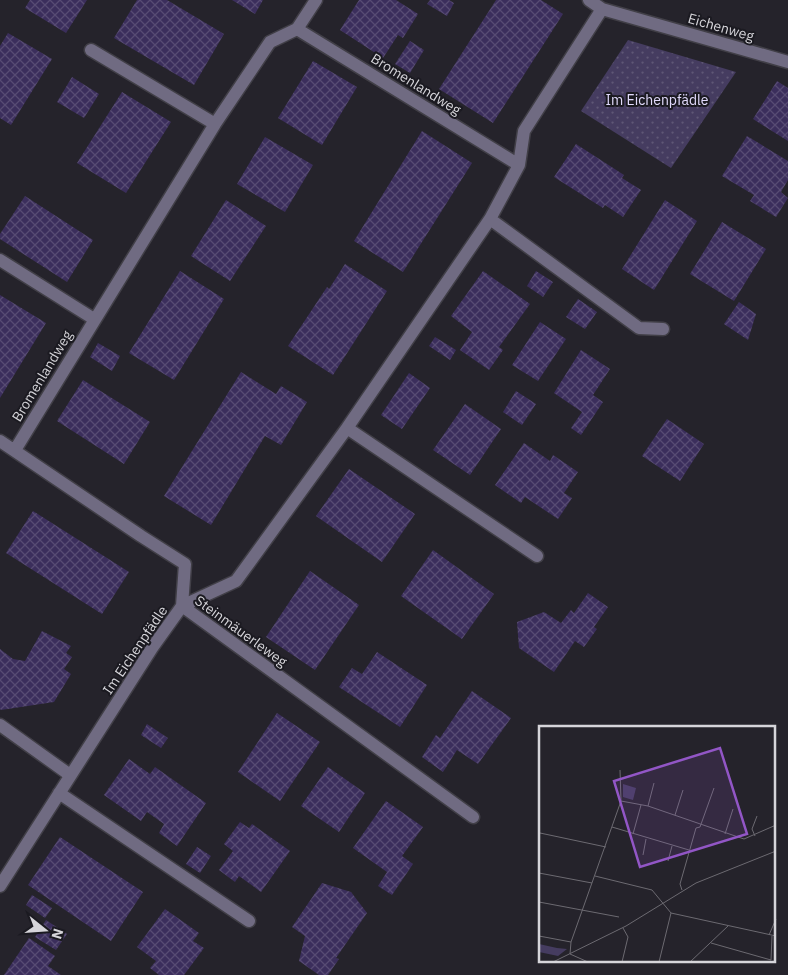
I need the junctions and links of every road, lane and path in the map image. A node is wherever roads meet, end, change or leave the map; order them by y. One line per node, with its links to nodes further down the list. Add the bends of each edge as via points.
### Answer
1 (316, 0): 4 (street)
2 (589, 0): 3 (street, Eichenweg)
3 (602, 9): 6 (street, Eichenweg); 8 (street, Im Eichenpfädle, via 524,132)
4 (297, 29): 7 (street, Bromenlandweg, via 270,42); 8 (street, Bromenlandweg)
5 (91, 50): 7 (street)
6 (788, 62)
7 (215, 124): 11 (street, Bromenlandweg)
8 (519, 165): 9 (street, Im Eichenpfädle)
9 (490, 219): 12 (street, via 639,328); 13 (street, Im Eichenpfädle)
10 (0, 260): 11 (street)
11 (94, 318): 15 (street, Bromenlandweg)
12 (663, 329)
13 (346, 428): 16 (street); 17 (street, Im Eichenpfädle, via 236,581)
14 (0, 440): 15 (street, Steinmäuerleweg)
15 (15, 450): 17 (street, Steinmäuerleweg, via 185,564)
16 (537, 556)
17 (182, 606): 19 (street, Im Eichenpfädle); 21 (street, Steinmäuerleweg)
18 (0, 725): 19 (street)
19 (70, 775): 20 (street, Im Eichenpfädle)
20 (59, 793): 22 (street, Im Eichenpfädle); 23 (street)
21 (473, 817)
22 (0, 886)
23 (250, 921)

